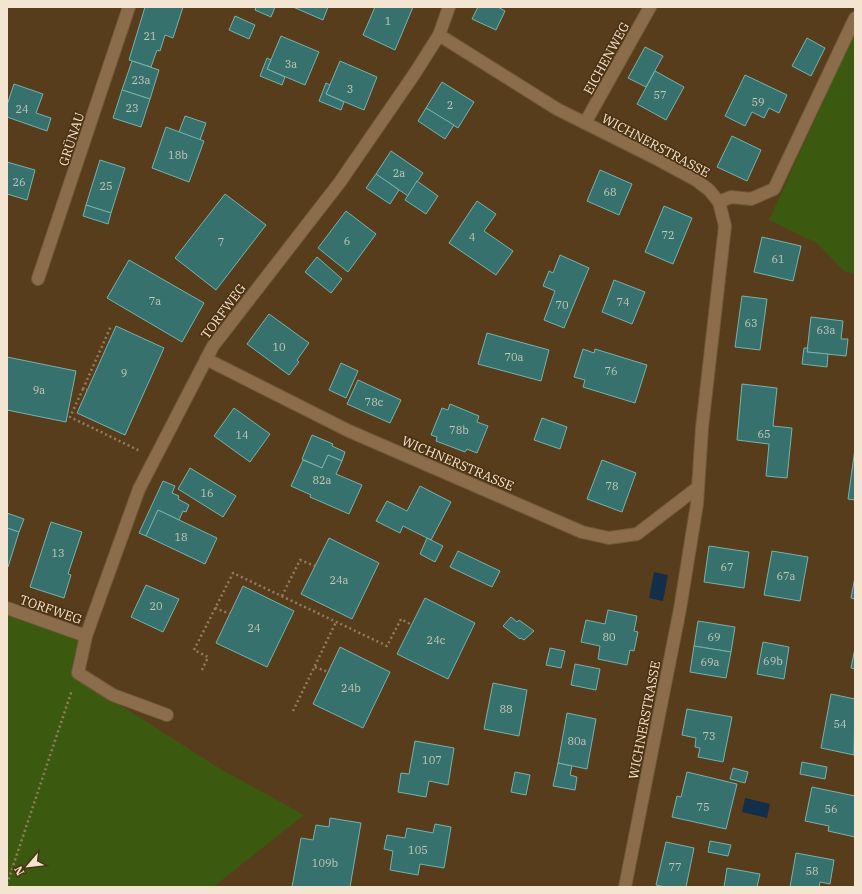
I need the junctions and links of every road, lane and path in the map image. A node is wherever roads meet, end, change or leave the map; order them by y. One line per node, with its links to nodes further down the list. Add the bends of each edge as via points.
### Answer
1 (129, 7): 8 (street, GRÜNAU)
2 (449, 7): 5 (street)
3 (650, 7): 6 (street, EICHENWEG)
4 (855, 18): 7 (street, via 774,189 751,199 731,197)
5 (439, 35): 6 (street, WICHNERSTRASSE, via 557,109); 10 (street, TORFWEG, via 340,182)
6 (585, 123): 7 (street, WICHNERSTRASSE, via 696,180)
7 (719, 202): 14 (street, WICHNERSTRASSE, via 724,226)
8 (38, 279)
9 (111, 326): 11 (path)
10 (206, 359): 13 (street, TORFWEG); 14 (street, WICHNERSTRASSE, via 350,431 582,532 609,538 637,534)
11 (83, 389): 12 (path); 13 (path, via 70,417)
12 (88, 390)
13 (155, 458): 22 (street, TORFWEG, via 139,489)
14 (697, 488): 30 (street, WICHNERSTRASSE, via 697,504 680,609)
15 (315, 566): 16 (path, via 300,560)
16 (282, 596): 18 (path, via 233,573); 20 (path)
17 (7, 608): 22 (street, TORFWEG)
18 (215, 608): 19 (path); 24 (path, via 194,650 208,657)
19 (230, 614)
20 (336, 622): 21 (path, via 387,646 401,619); 23 (path)
21 (412, 625)
22 (86, 636): 26 (street, TORFWEG)
23 (315, 667): 25 (path); 27 (path)
24 (202, 670)
25 (328, 672)
26 (78, 673): 28 (street, via 113,695); 29 (path)
27 (293, 712)
28 (166, 715)
29 (7, 884)
30 (625, 887)

